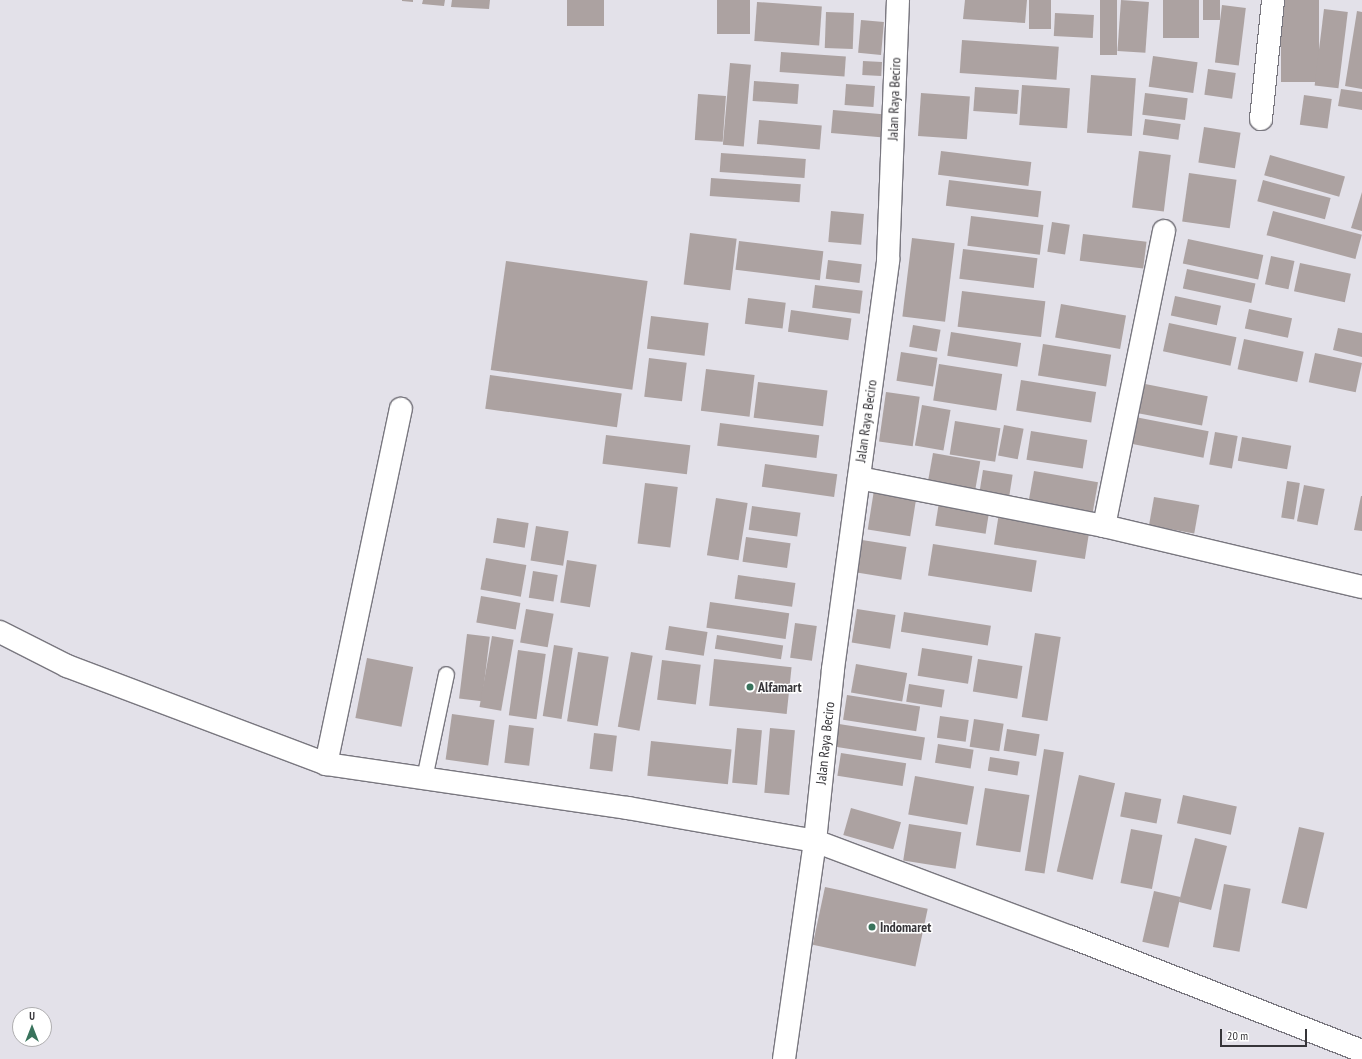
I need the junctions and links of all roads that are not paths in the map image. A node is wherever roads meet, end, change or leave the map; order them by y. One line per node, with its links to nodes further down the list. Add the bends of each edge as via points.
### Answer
1 (898, 0): 6 (street, Jalan Raya Beciro, via 888,260)
2 (1273, 0): 3 (street)
3 (1261, 118)
4 (1164, 231): 7 (street)
5 (401, 409): 11 (street)
6 (859, 478): 7 (street); 13 (street, Jalan Raya Beciro)
7 (1104, 526): 8 (street)
8 (1362, 588)
9 (0, 632): 11 (street, via 67,666)
10 (446, 674): 12 (lane)
11 (326, 764): 12 (street)
12 (424, 778): 13 (street, via 628,808)
13 (815, 841): 14 (street); 15 (street, Jalan Raya Beciro)
14 (1362, 1050)
15 (784, 1059)

